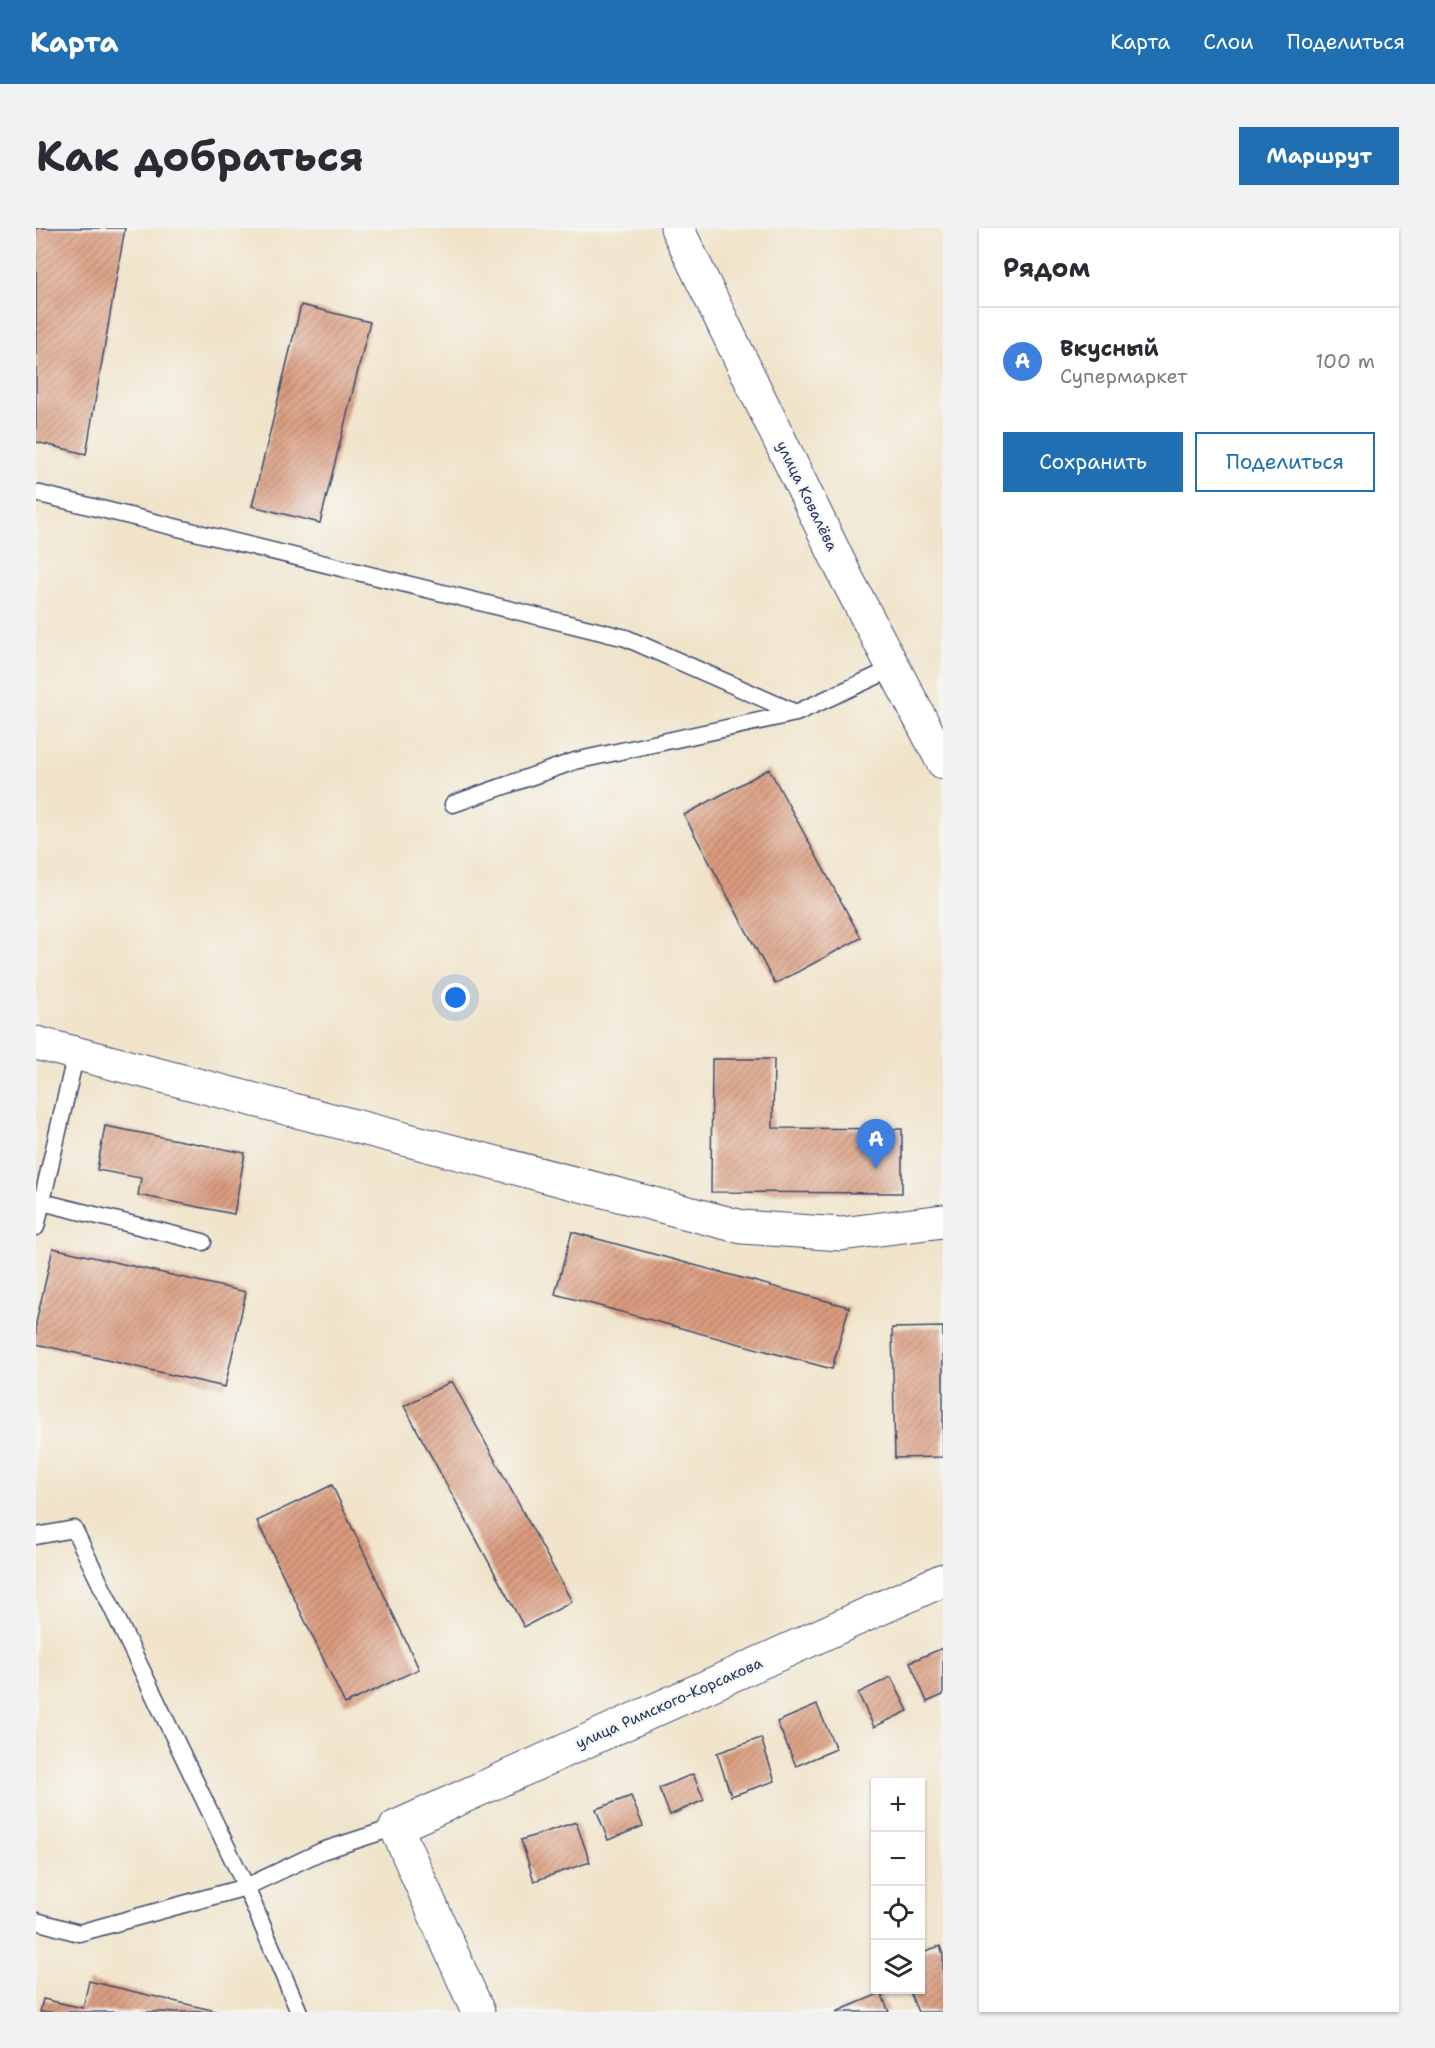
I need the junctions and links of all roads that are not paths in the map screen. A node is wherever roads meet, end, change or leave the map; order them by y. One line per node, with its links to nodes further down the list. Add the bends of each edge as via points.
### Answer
1 (677, 228): 3 (street, улица Ковалёва)
2 (36, 493): 4 (lane, via 626,638)
3 (894, 668): 4 (lane); 5 (street, улица Ковалёва)
4 (796, 713): 6 (lane, via 575,761)
5 (943, 762)
6 (453, 804)
7 (36, 1043): 8 (street)
8 (76, 1053): 9 (lane); 10 (street, via 742,1227 841,1234)
9 (42, 1202): 11 (lane); 12 (lane)
10 (943, 1221)
11 (36, 1227)
12 (203, 1242)
13 (36, 1536): 16 (lane, via 74,1529)
14 (943, 1580): 15 (street, улица Римского-Корсакова)
15 (396, 1827): 16 (lane, via 322,1851); 19 (street)
16 (246, 1887): 17 (lane, via 79,1933); 18 (lane)
17 (36, 1922)
18 (299, 2012)
19 (478, 2012)

